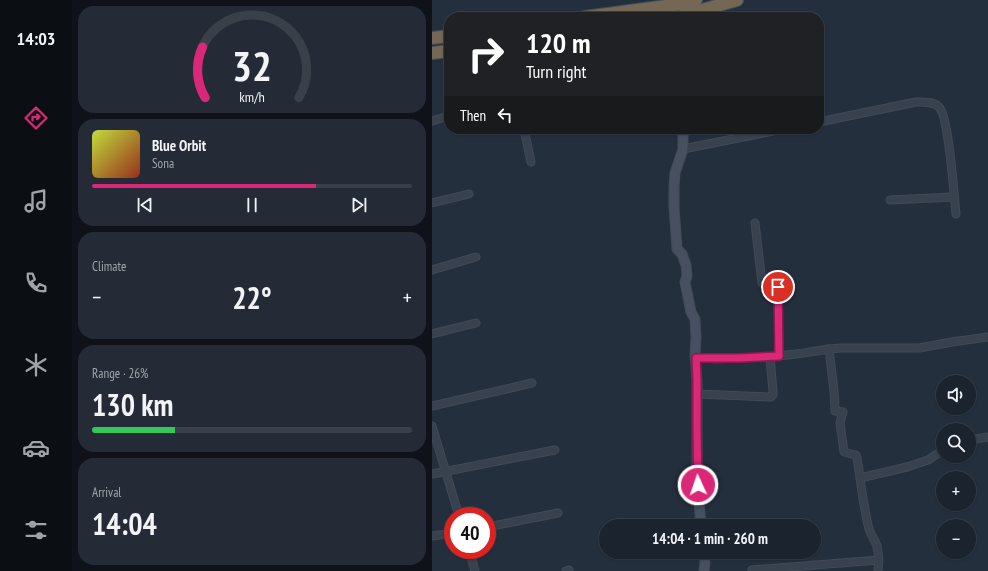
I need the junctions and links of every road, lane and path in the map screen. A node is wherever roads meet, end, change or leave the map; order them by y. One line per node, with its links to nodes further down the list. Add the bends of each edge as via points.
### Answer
1 (696, 0): 3 (highway)
2 (737, 0): 5 (highway)
3 (670, 8): 4 (highway)
4 (632, 12)
5 (695, 12)
6 (444, 37): 7 (highway)
7 (432, 38)
8 (444, 52): 9 (highway)
9 (432, 54)
10 (444, 117): 11 (street)
11 (432, 121)
12 (824, 121): 19 (street, via 916,102 934,103 940,107 947,130)
13 (525, 134): 17 (street)
14 (683, 134): 16 (street)
15 (758, 134): 16 (street)
16 (683, 149): 32 (street, via 675,173 673,197 677,248 686,265 687,276 684,282 695,319)
17 (531, 162)
18 (469, 194): 21 (street)
19 (954, 197): 20 (street); 22 (street)
20 (890, 200)
21 (432, 203)
22 (956, 214)
23 (755, 222): 30 (street, via 762,283 778,284)
24 (476, 257): 25 (street)
25 (432, 270)
26 (476, 323): 27 (street)
27 (432, 334)
28 (988, 337): 29 (street, via 920,348)
29 (829, 349): 30 (street); 43 (street, via 835,411 843,412 840,424 844,452 856,455)
30 (779, 356): 31 (street)
31 (770, 357): 32 (street); 34 (street, via 773,396)
32 (696, 358): 34 (street)
33 (532, 383): 35 (street)
34 (697, 394): 46 (street)
35 (432, 406)
36 (432, 426): 41 (street)
37 (988, 436): 38 (street)
38 (976, 439)
39 (555, 450): 41 (street)
40 (936, 455): 43 (street, via 907,467)
41 (446, 471): 42 (street); 44 (street)
42 (432, 474)
43 (860, 478): 52 (street)
44 (456, 507)
45 (558, 513): 47 (street)
46 (700, 519)
47 (496, 525)
48 (444, 534): 49 (street)
49 (432, 536)
50 (472, 559): 53 (street)
51 (705, 559): 54 (street)
52 (879, 560): 55 (street); 56 (street)
53 (475, 571)
54 (704, 571)
55 (752, 571)
56 (878, 571)

